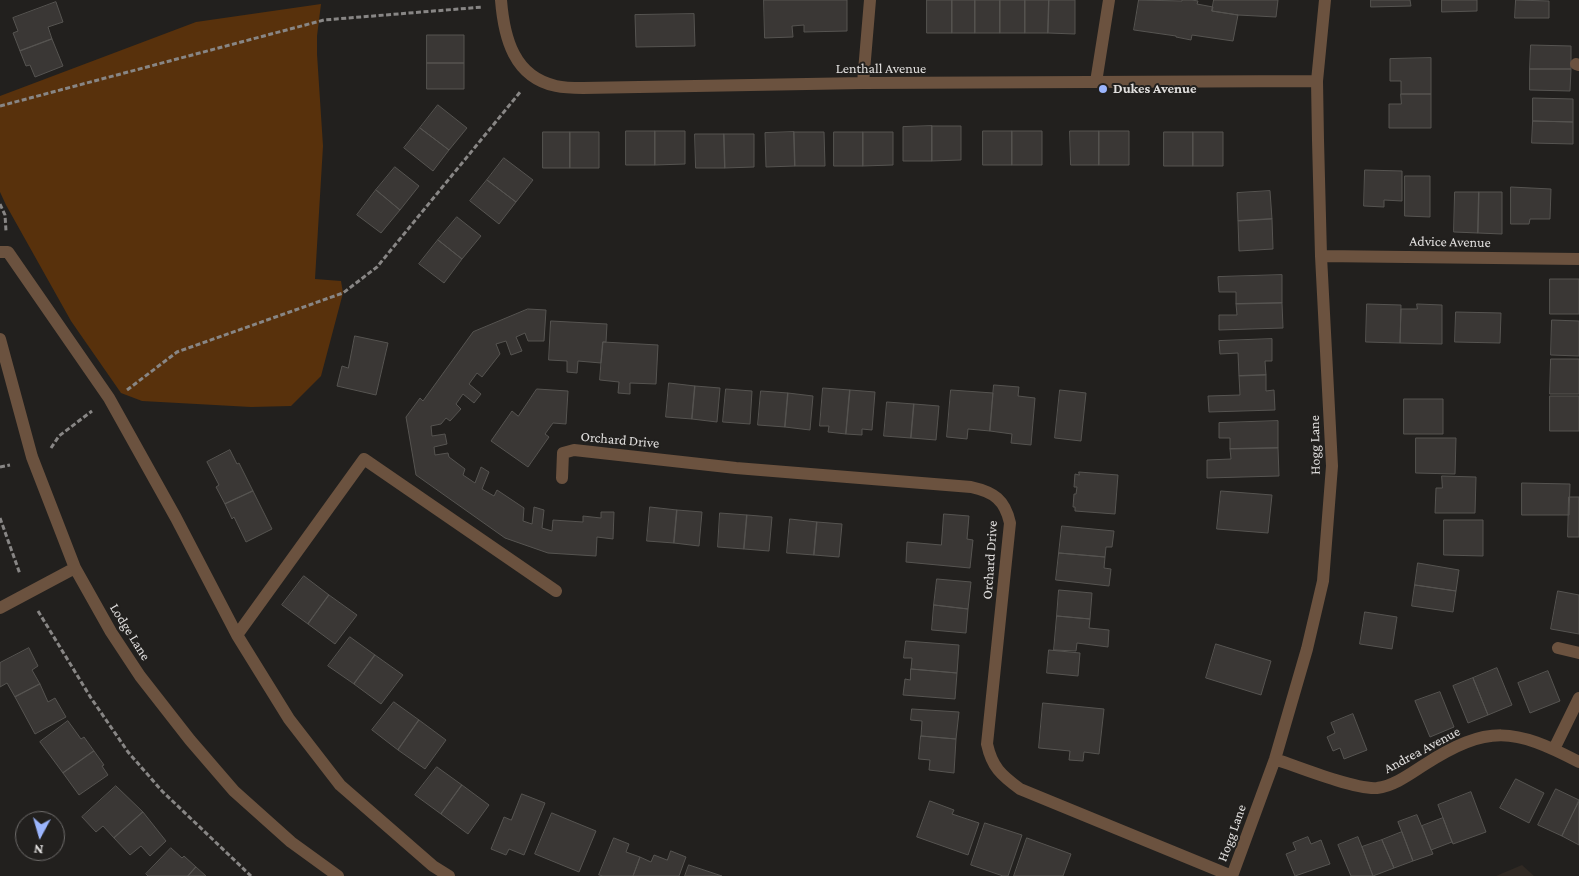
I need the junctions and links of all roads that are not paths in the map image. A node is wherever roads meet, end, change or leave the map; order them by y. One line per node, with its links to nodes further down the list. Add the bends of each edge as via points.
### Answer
1 (870, 0): 7 (street)
2 (1110, 0): 6 (street)
3 (1325, 0): 5 (street, Hogg Lane)
4 (501, 3): 7 (street, Lenthall Avenue, via 510,48 518,62 532,77 556,86)
5 (1317, 81): 6 (street, Lenthall Avenue); 9 (street, Hogg Lane)
6 (1096, 82): 7 (street, Lenthall Avenue)
7 (864, 83)
8 (4, 252): 16 (street, via 109,398)
9 (1321, 256): 10 (street, Advice Avenue); 21 (street, Hogg Lane, via 1332,466 1324,571 1307,649)
10 (1579, 259)
11 (0, 339): 13 (street, Lodge Lane, via 32,457)
12 (562, 478): 25 (street, Orchard Drive, via 563,453 574,450 984,490 1003,503 1010,523 987,744 996,770 1020,789)
13 (75, 568): 15 (street); 23 (street, Lodge Lane, via 140,676 190,740 234,791 290,842)
14 (556, 591): 16 (street, via 364,459)
15 (0, 608)
16 (237, 635): 24 (street, via 289,719 340,785 433,866)
17 (1558, 648): 18 (street)
18 (1579, 653)
19 (1577, 703): 20 (street)
20 (1554, 749): 21 (street, Andrea Avenue, via 1506,734 1483,736 1459,745 1388,785 1376,788 1344,782); 22 (street, Andrea Avenue)
21 (1275, 760): 25 (street, Hogg Lane)
22 (1579, 762)
23 (338, 876)
24 (449, 876)
25 (1232, 876)

